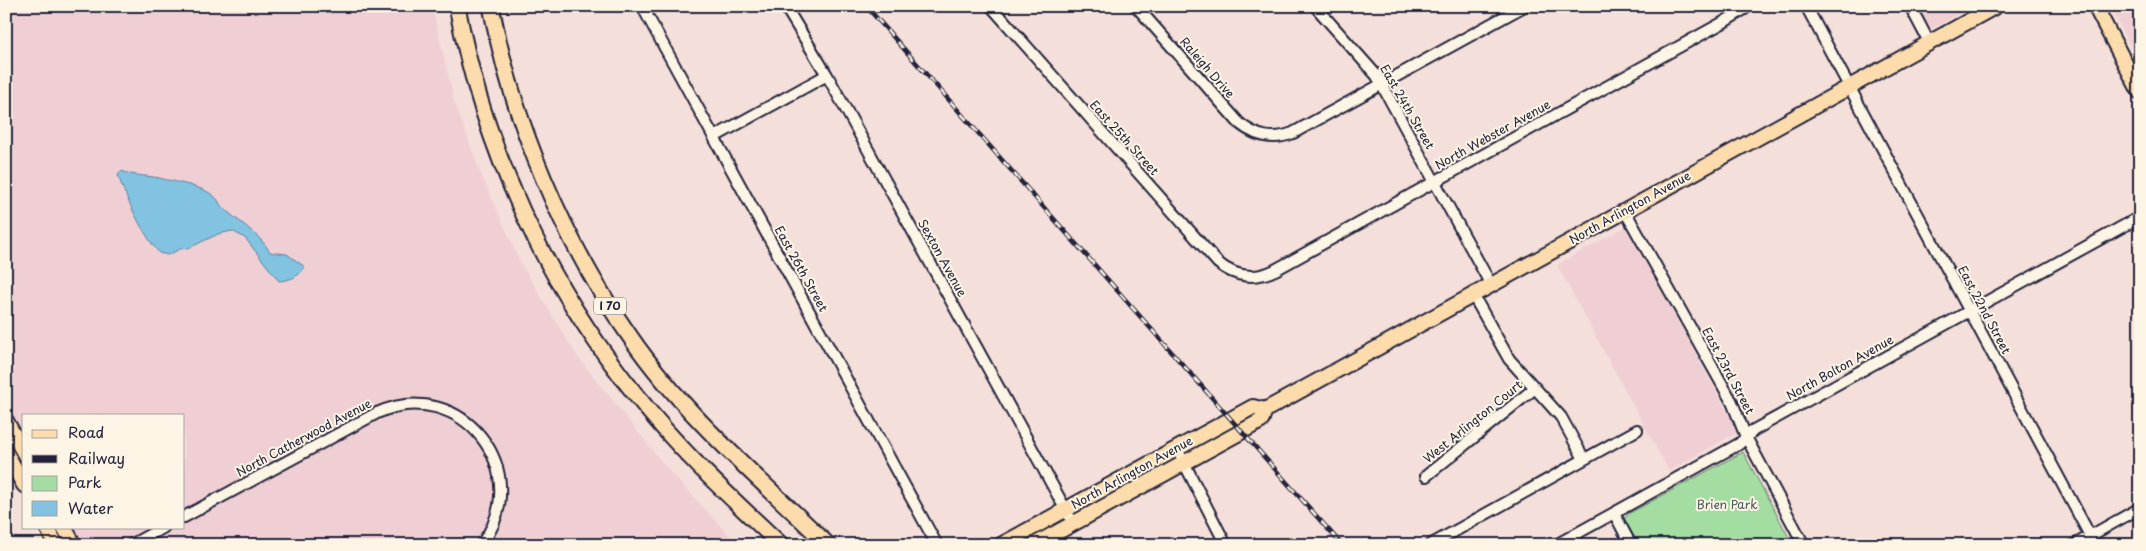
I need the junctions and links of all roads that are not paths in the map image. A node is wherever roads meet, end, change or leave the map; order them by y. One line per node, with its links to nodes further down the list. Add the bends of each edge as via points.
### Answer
1 (457, 6): 53 (highway, I 70, via 479,94 506,173 537,241 571,302 617,372 656,420 693,461)
2 (491, 6): 54 (highway, I 70, via 504,68 524,129 568,233 597,286 631,338 671,388 722,443)
3 (642, 6): 20 (street, East 26th Street)
4 (785, 6): 15 (street, Sexton Avenue)
5 (991, 6): 24 (street, East 25th Street, via 1218,263)
6 (1136, 6): 17 (street, Raleigh Drive, via 1239,123 1264,137 1291,134)
7 (1315, 6): 17 (street, East 24th Street)
8 (1524, 6): 17 (street)
9 (1749, 6): 21 (street, North Webster Avenue)
10 (1806, 6): 18 (street, East 22nd Street)
11 (1910, 6): 14 (street)
12 (1996, 6): 14 (main road, North Arlington Avenue)
13 (2095, 6): 16 (main road)
14 (1930, 42): 18 (main road, North Arlington Avenue)
15 (827, 75): 20 (street); 41 (street, Sexton Avenue)
16 (2136, 75): 19 (main road)
17 (1382, 84): 21 (street, East 24th Street)
18 (1850, 88): 22 (main road, North Arlington Avenue); 27 (street, East 22nd Street)
19 (2140, 92)
20 (714, 137): 55 (street, East 26th Street)
21 (1435, 182): 24 (street, North Webster Avenue, via 1275,270); 25 (street, East 24th Street)
22 (1625, 211): 25 (main road, North Arlington Avenue); 32 (street, East 23rd Street, via 1732,402)
23 (2140, 217): 27 (street, North Bolton Avenue)
24 (1246, 276)
25 (1491, 285): 26 (main road, North Arlington Avenue)
26 (1473, 294): 28 (street, via 1503,350); 29 (main road, North Arlington Avenue)
27 (1970, 311): 32 (street, North Bolton Avenue, via 1762,425); 48 (street, East 22nd Street)
28 (1535, 388): 36 (street, via 1561,417); 38 (street, West Arlington Court)
29 (1265, 410): 34 (main road, North Arlington Avenue, via 1253,407); 37 (main road, North Arlington Avenue, via 1261,421)
30 (6, 421): 33 (main road)
31 (1636, 430): 36 (street)
32 (1746, 437): 42 (street, North Bolton Avenue, via 1739,444); 62 (street, East 23rd Street)
33 (22, 449)
34 (1177, 449): 37 (street); 41 (main road, North Arlington Avenue)
35 (6, 453): 39 (main road)
36 (1584, 459): 59 (street)
37 (1184, 463): 44 (main road, North Arlington Avenue); 58 (street)
38 (1426, 476)
39 (22, 481)
40 (2140, 508): 48 (street)
41 (1066, 509): 44 (street, Sexton Avenue); 56 (main road, North Arlington Avenue)
42 (1614, 513): 60 (street, North Bolton Avenue); 61 (street)
43 (185, 516): 52 (street, North Catherwood Avenue, via 377,413 414,404 454,414 473,427 487,445 498,470 500,497 494,524)
44 (1073, 523): 57 (main road, North Arlington Avenue)
45 (48, 528): 49 (main road)
46 (65, 528): 50 (main road)
47 (162, 528): 51 (street)
48 (2093, 540): 63 (street)
49 (56, 545)
50 (74, 545)
51 (131, 545)
52 (481, 545)
53 (781, 545)
54 (828, 545)
55 (937, 545)
56 (1000, 545)
57 (1034, 545)
58 (1226, 545)
59 (1430, 545)
60 (1556, 545)
61 (1631, 545)
62 (1804, 545)
63 (2074, 545)

